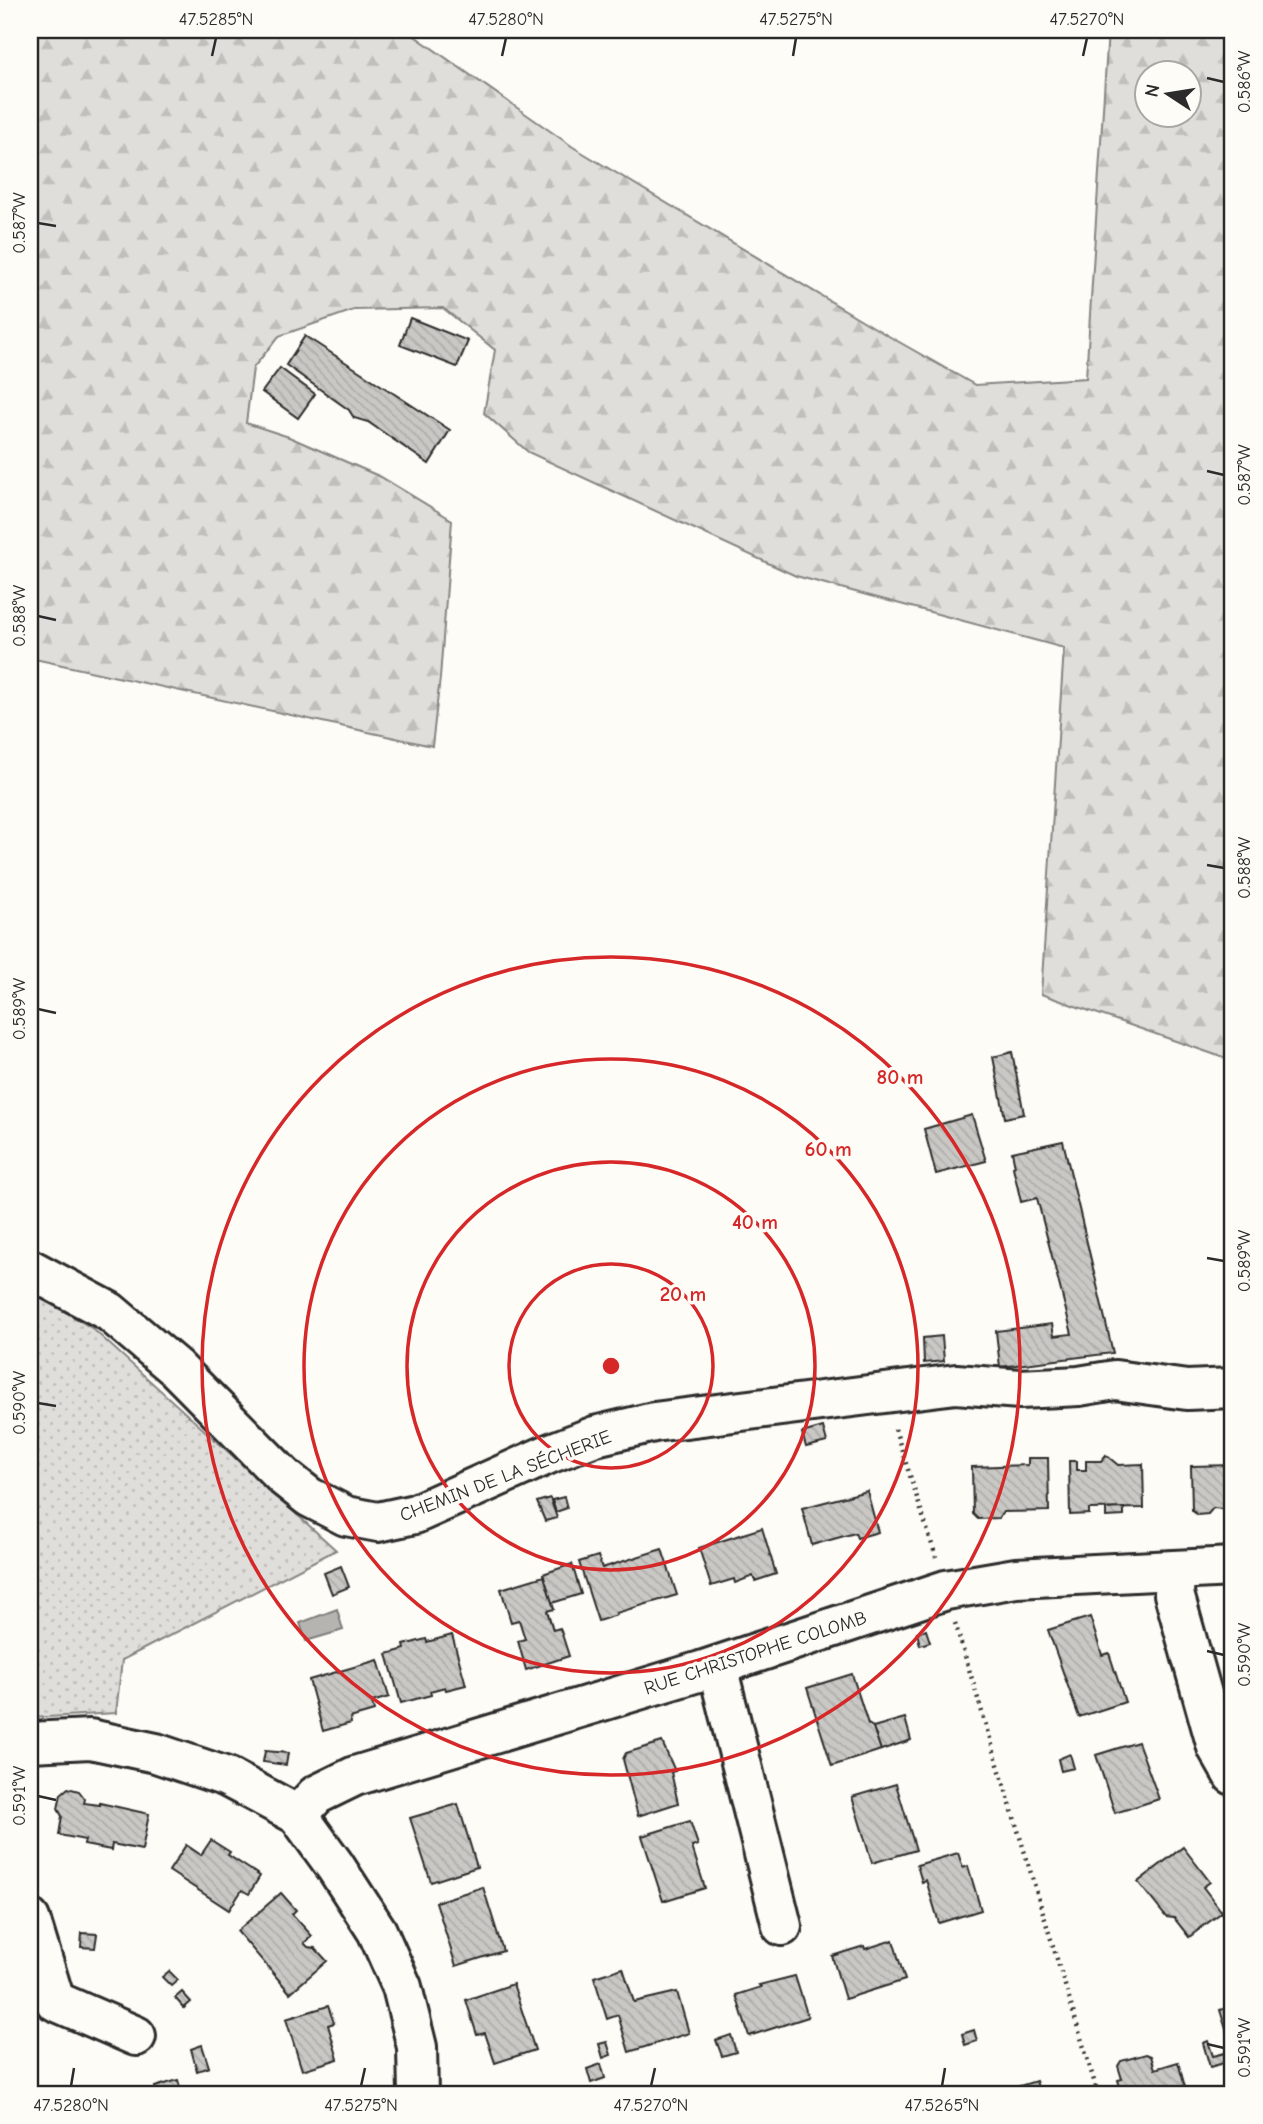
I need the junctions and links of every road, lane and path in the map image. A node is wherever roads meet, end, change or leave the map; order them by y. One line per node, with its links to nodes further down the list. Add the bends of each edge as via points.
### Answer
1 (30, 1269): 3 (street, CHEMIN DE LA SÉCHERIE, via 110,1312 176,1368 309,1497 346,1516 378,1522 415,1514 595,1436 654,1422)
2 (1233, 1388): 3 (street, CHEMIN DE LA SÉCHERIE, via 1187,1390 1115,1380 1020,1390 956,1384)
3 (883, 1394): 6 (path)
4 (1233, 1567): 5 (street, RUE CHRISTOPHE COLOMB)
5 (1175, 1570): 6 (street, RUE CHRISTOPHE COLOMB, via 1016,1578); 9 (street, via 1174,1594 1217,1747)
6 (946, 1590): 7 (street, RUE CHRISTOPHE COLOMB); 15 (path)
7 (717, 1666): 10 (street, RUE CHRISTOPHE COLOMB, via 355,1776 316,1795); 12 (street)
8 (30, 1742): 10 (street, via 90,1739 156,1753 227,1777)
9 (1233, 1775)
10 (298, 1815): 14 (street, via 377,1931 402,1987 417,2047)
11 (30, 1919): 13 (street, via 55,2001)
12 (782, 1926)
13 (136, 2036)
14 (418, 2094)
15 (1098, 2094)

